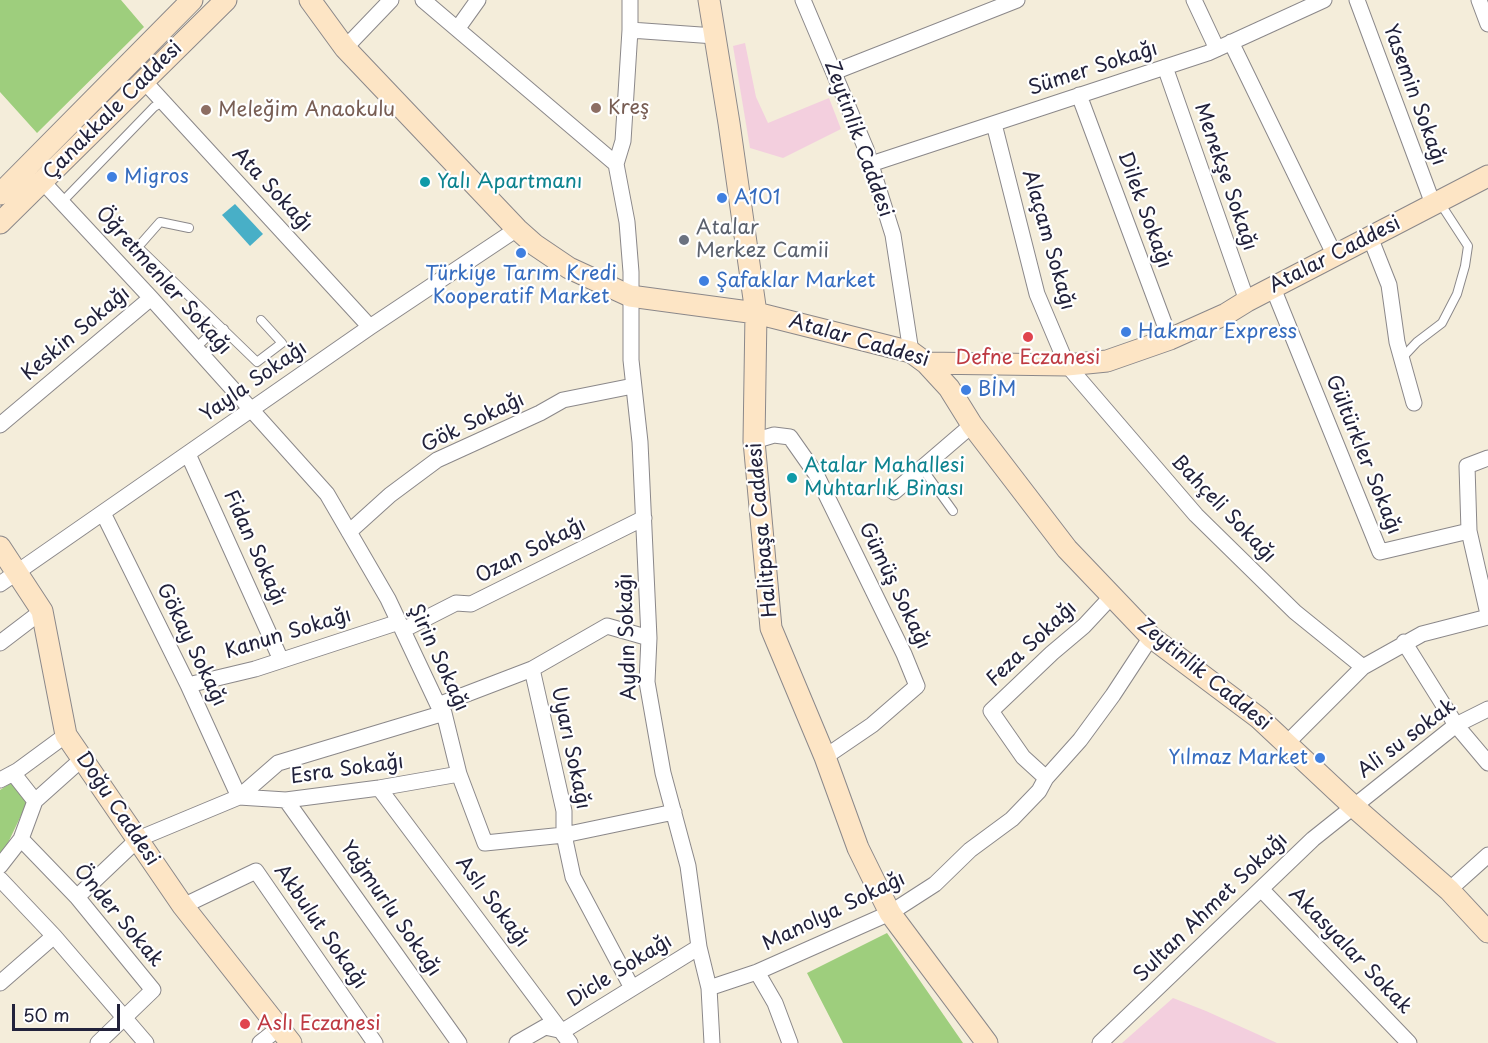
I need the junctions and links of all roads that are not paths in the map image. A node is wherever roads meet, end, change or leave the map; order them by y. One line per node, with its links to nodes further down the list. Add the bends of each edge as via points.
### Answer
1 (192, 0): 32 (street, Çanakkale Caddesi)
2 (226, 0): 24 (street, Çanakkale Caddesi)
3 (310, 0): 20 (street, Atalar Caddesi)
4 (390, 0): 20 (street)
5 (423, 0): 16 (street)
6 (478, 0): 16 (street)
7 (630, 0): 17 (street)
8 (709, 0): 18 (street, Halitpaşa Caddesi)
9 (803, 0): 23 (street, Zeytinlik Caddesi)
10 (1017, 0): 23 (street)
11 (1194, 0): 21 (street)
12 (1324, 0): 19 (street, Sümer Sokağı)
13 (1357, 0): 34 (street, Yasemin Sokağı)
14 (1479, 0): 15 (street)
15 (1488, 24)
16 (458, 28): 28 (street)
17 (630, 30): 18 (street); 28 (street, via 623,141)
18 (715, 36): 44 (street, Halitpaşa Caddesi)
19 (1231, 42): 21 (street, Sümer Sokağı); 39 (street)
20 (345, 48): 37 (street, Atalar Caddesi)
21 (1217, 49): 22 (street, Sümer Sokağı)
22 (1165, 67): 25 (street, Sümer Sokağı); 43 (street, Menekşe Sokağı)
23 (834, 72): 29 (street, Zeytinlik Caddesi)
24 (144, 81): 26 (street, Ata Sokağı); 31 (street, Çanakkale Caddesi)
25 (1079, 95): 27 (street, Sümer Sokağı); 48 (street, Dilek Sokağı)
26 (162, 102): 33 (lane); 46 (street, Ata Sokağı)
27 (994, 124): 29 (street, Sümer Sokağı); 52 (street, Alaçam Sokağı, via 1037,294)
28 (615, 164): 41 (street, Aydın Sokağı, via 627,222)
29 (871, 164): 50 (street, Zeytinlik Caddesi, via 893,235)
30 (1488, 176): 34 (street, Atalar Caddesi)
31 (42, 181): 33 (street, Öğretmenler Sokağı); 35 (street, Çanakkale Caddesi)
32 (0, 194)
33 (62, 202): 42 (street, Öğretmenler Sokağı)
34 (1436, 203): 38 (street, Atalar Caddesi); 51 (lane, via 1469,250 1457,294 1442,323)
35 (0, 223)
36 (189, 228): 47 (lane, via 160,222 138,247)
37 (517, 229): 41 (street, Atalar Caddesi, via 569,268); 46 (street, Yayla Sokağı)
38 (1370, 237): 39 (street, Atalar Caddesi); 51 (street, via 1389,285)
39 (1335, 256): 40 (street, Atalar Caddesi)
40 (1273, 288): 43 (street, Atalar Caddesi); 66 (street, Gültürkler Sokağı, via 1380,552)
41 (630, 296): 44 (street, Atalar Caddesi); 53 (street, Aydın Sokağı)
42 (151, 298): 49 (street, Öğretmenler Sokağı); 56 (street, Keskin Sokağı)
43 (1247, 301): 48 (street, Atalar Caddesi)
44 (756, 313): 50 (street, Atalar Caddesi); 58 (street, Halitpaşa Caddesi)
45 (261, 320): 47 (lane, via 282,343 257,362)
46 (370, 327): 55 (street, Yayla Sokağı)
47 (222, 331): 49 (lane, via 208,336)
48 (1170, 339): 52 (street, Atalar Caddesi, via 1107,361)
49 (200, 352): 55 (street, Öğretmenler Sokağı)
50 (919, 358): 52 (street, Atalar Caddesi); 57 (street, Zeytinlik Caddesi, via 949,388)
51 (1402, 358): 54 (street)
52 (1067, 365): 79 (street, Bahçeli Sokağı, via 1196,516 1295,612)
53 (633, 386): 65 (street, Aydın Sokağı); 67 (street, Gök Sokağı, via 563,400 437,460)
54 (1414, 404)
55 (252, 409): 59 (street, Yayla Sokağı); 67 (street, Şirin Sokağı, via 327,494)
56 (0, 425)
57 (972, 425): 61 (street); 70 (street, Zeytinlik Caddesi, via 1067,549)
58 (754, 441): 87 (street, Halitpaşa Caddesi, via 771,628); 87 (street, Gümüş Sokağı, via 774,435 790,437 816,474 917,686 872,725)
59 (188, 454): 64 (street, Yayla Sokağı); 78 (street, Fidan Sokağı)
60 (1488, 458): 66 (street, via 1467,466)
61 (922, 468): 62 (street); 63 (lane)
62 (894, 492)
63 (953, 512)
64 (103, 513): 69 (street, Yayla Sokağı); 81 (street, Gökay Sokağı)
65 (644, 518): 73 (street, Ozan Sokağı, via 471,604 456,603); 75 (street, Aydın Sokağı)
66 (1469, 531): 72 (street)
67 (348, 532): 73 (street, Şirin Sokağı)
68 (0, 547): 69 (street, Doğu Caddesi)
69 (9, 578): 71 (street, Doğu Caddesi)
70 (1111, 597): 74 (street, Zeytinlik Caddesi); 92 (street, Feza Sokağı, via 991,711 1023,757)
71 (42, 611): 77 (street); 85 (street, Doğu Caddesi)
72 (1488, 616): 76 (street)
73 (401, 626): 78 (street, Kanun Sokağı); 82 (street, Şirin Sokağı)
74 (1151, 637): 86 (street, Zeytinlik Caddesi); 92 (street, Manolya Sokağı, via 1080,740)
75 (649, 638): 80 (street, via 608,626); 98 (street, Aydın Sokağı, via 647,682)
76 (1404, 642): 79 (street); 84 (street)
77 (0, 643)
78 (281, 660): 81 (street, Kanun Sokağı)
79 (1363, 667): 86 (street)
80 (532, 669): 82 (street); 99 (street, Uyarı Sokağı, via 564,811)
81 (188, 685): 94 (street, Gökay Sokağı)
82 (441, 709): 90 (street, Şirin Sokağı); 94 (street, via 278,763)
83 (1488, 709): 84 (street, Ali su sokak)
84 (1456, 725): 89 (street); 97 (street, Ali su sokak)
85 (66, 735): 88 (street, Doğu Caddesi); 91 (street)
86 (1287, 743): 97 (street, Zeytinlik Caddesi)
87 (825, 757): 109 (street, Halitpaşa Caddesi, via 858,848)
88 (82, 759): 96 (street); 101 (street, Doğu Caddesi)
89 (1488, 763)
90 (459, 774): 93 (street, Esra Sokağı); 99 (street, Şirin Sokağı, via 485,843)
91 (6, 777): 96 (street)
92 (1046, 778): 109 (street, Manolya Sokağı, via 1012,819 970,850 935,884)
93 (379, 788): 95 (street, Esra Sokağı); 119 (street, Aslı Sokağı)
94 (239, 797): 95 (street, Esra Sokağı); 101 (street)
95 (286, 800): 124 (street, Yağmurlu Sokağı)
96 (35, 801): 100 (street)
97 (1353, 806): 105 (street, Sultan Ahmet Sokağı); 106 (street, Zeytinlik Caddesi)
98 (674, 812): 99 (street, Şirin Sokağı); 112 (street, Aydın Sokağı, via 688,866)
99 (564, 835): 115 (street, Uyarı Sokağı, via 573,877)
100 (21, 839): 103 (street); 107 (street, Önder Sokak)
101 (138, 839): 107 (street); 108 (street, Doğu Caddesi)
102 (1488, 855): 106 (street)
103 (0, 866)
104 (0, 879): 111 (street)
105 (1261, 889): 129 (street, Sultan Ahmet Sokağı); 130 (street, Akasyalar Sokak)
106 (1449, 890): 110 (street, Zeytinlik Caddesi)
107 (77, 897): 117 (street, Önder Sokak, via 153,990)
108 (183, 906): 118 (street, Doğu Caddesi); 123 (street, Akbulut Sokağı, via 256,871)
109 (890, 913): 113 (street, Manolya Sokağı); 128 (street, Halitpaşa Caddesi)
110 (1488, 932)
111 (54, 936): 114 (street); 117 (street)
112 (699, 947): 115 (street, Dicle Sokağı); 116 (street, Aydın Sokağı)
113 (757, 972): 116 (street, Manolya Sokağı); 127 (street, via 775,1003)
114 (0, 982)
115 (632, 988): 119 (street, Dicle Sokağı)
116 (709, 988): 126 (street, Aydın Sokağı)
117 (124, 1020): 120 (street); 121 (street)
118 (285, 1035): 122 (street)
119 (566, 1037): 125 (street, via 545,1027)
120 (98, 1043)
121 (146, 1043)
122 (260, 1043)
123 (375, 1043)
124 (459, 1043)
125 (518, 1043)
126 (712, 1043)
127 (790, 1043)
128 (987, 1043)
129 (1100, 1043)
130 (1409, 1043)

